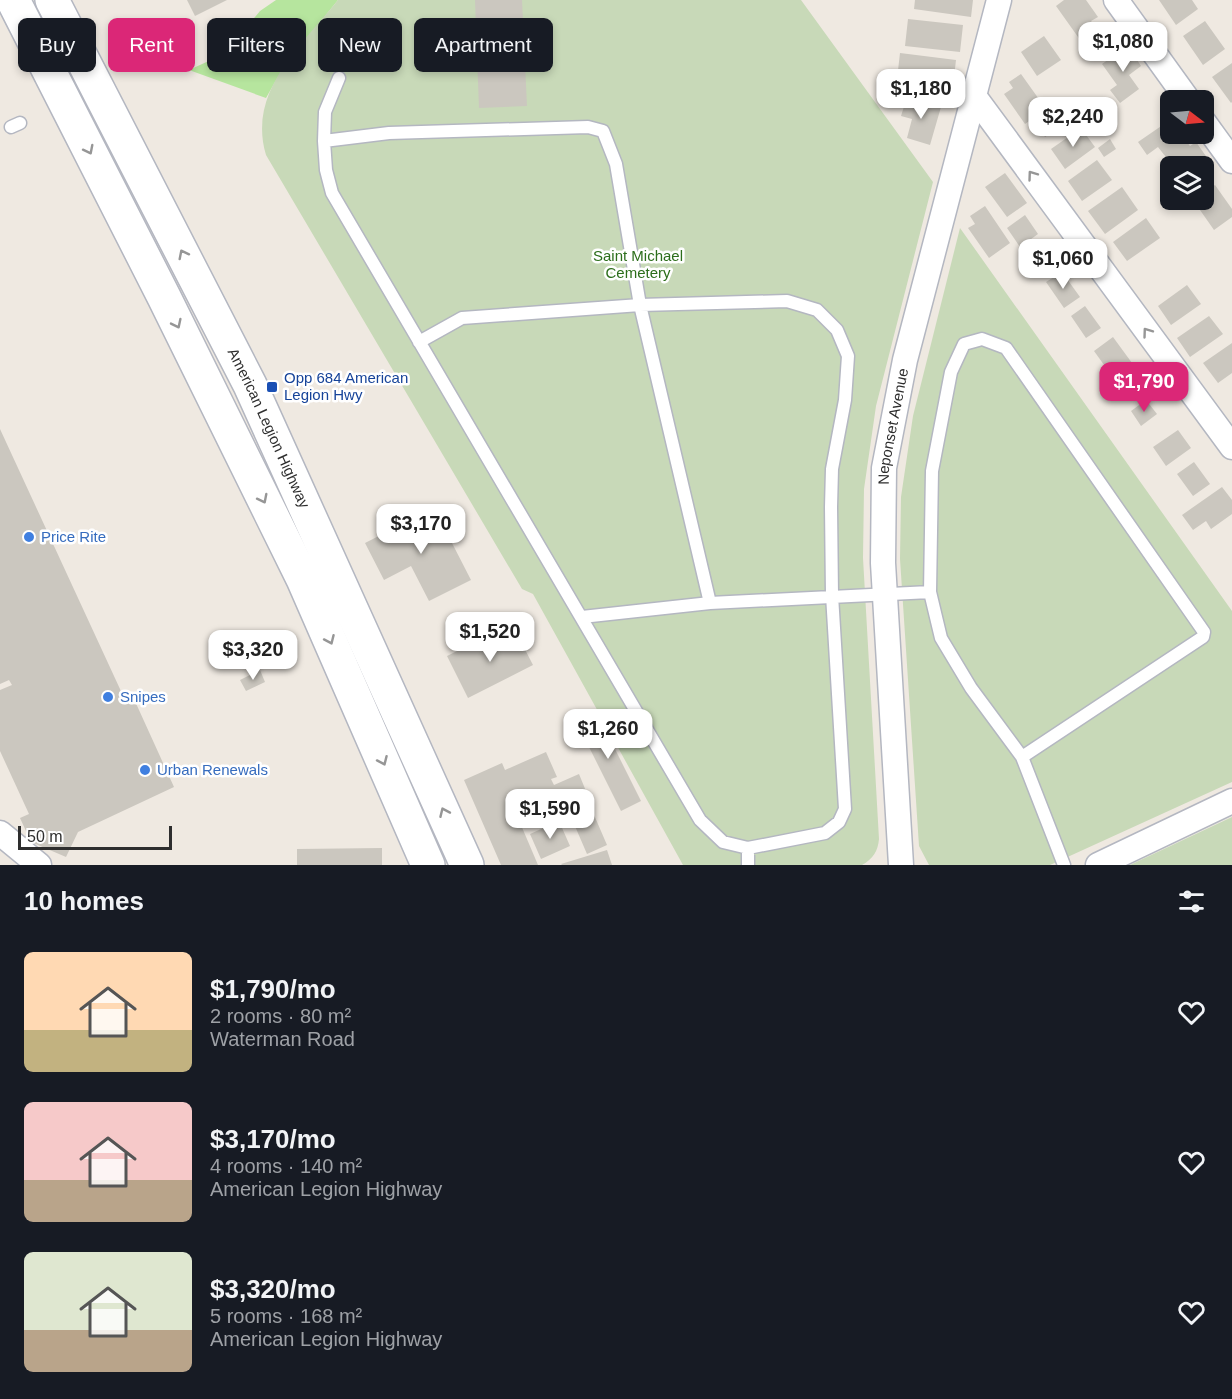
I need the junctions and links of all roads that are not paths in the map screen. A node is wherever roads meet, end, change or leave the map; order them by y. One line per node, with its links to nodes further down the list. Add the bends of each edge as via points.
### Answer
1 (13, 0): 9 (main road)
2 (52, 0): 6 (main road, American Legion Highway)
3 (999, 0): 8 (street, Neponset Avenue)
4 (1116, 0): 7 (street)
5 (339, 78): 11 (lane, via 325,112)
6 (95, 81): 9 (main road); 27 (main road, American Legion Highway, one-way to 6, via 250,385)
7 (1181, 90)
8 (974, 96): 15 (street, one-way to 8); 18 (street, Neponset Avenue, via 888,437 881,501)
9 (63, 98): 26 (main road, one-way to 26, via 303,579)
10 (1214, 136): 12 (street)
11 (324, 141): 13 (lane, via 400,133 588,127 603,132 616,164); 14 (lane, via 332,193)
12 (1232, 161)
13 (640, 305): 14 (lane, via 462,318); 17 (lane, via 787,301 817,310 837,330 848,356 845,400 832,469); 19 (lane)
14 (419, 342): 20 (lane)
15 (1232, 447)
16 (930, 592): 18 (lane); 21 (lane, via 941,638 971,688); 21 (lane, via 932,471 951,372 964,344 982,339 1006,348 1204,632 1203,637)
17 (832, 596): 18 (lane); 19 (lane); 24 (lane, via 845,809 839,822 825,833)
18 (885, 596): 29 (street, Neponset Avenue)
19 (710, 603): 20 (lane)
20 (582, 617): 24 (lane, via 700,820 723,842)
21 (1022, 758): 30 (lane)
22 (1232, 801): 31 (street)
23 (0, 833): 25 (street)
24 (748, 848): 28 (lane)
25 (39, 865)
26 (428, 865)
27 (467, 865)
28 (748, 865)
29 (902, 865)
30 (1064, 865)
31 (1098, 865)

